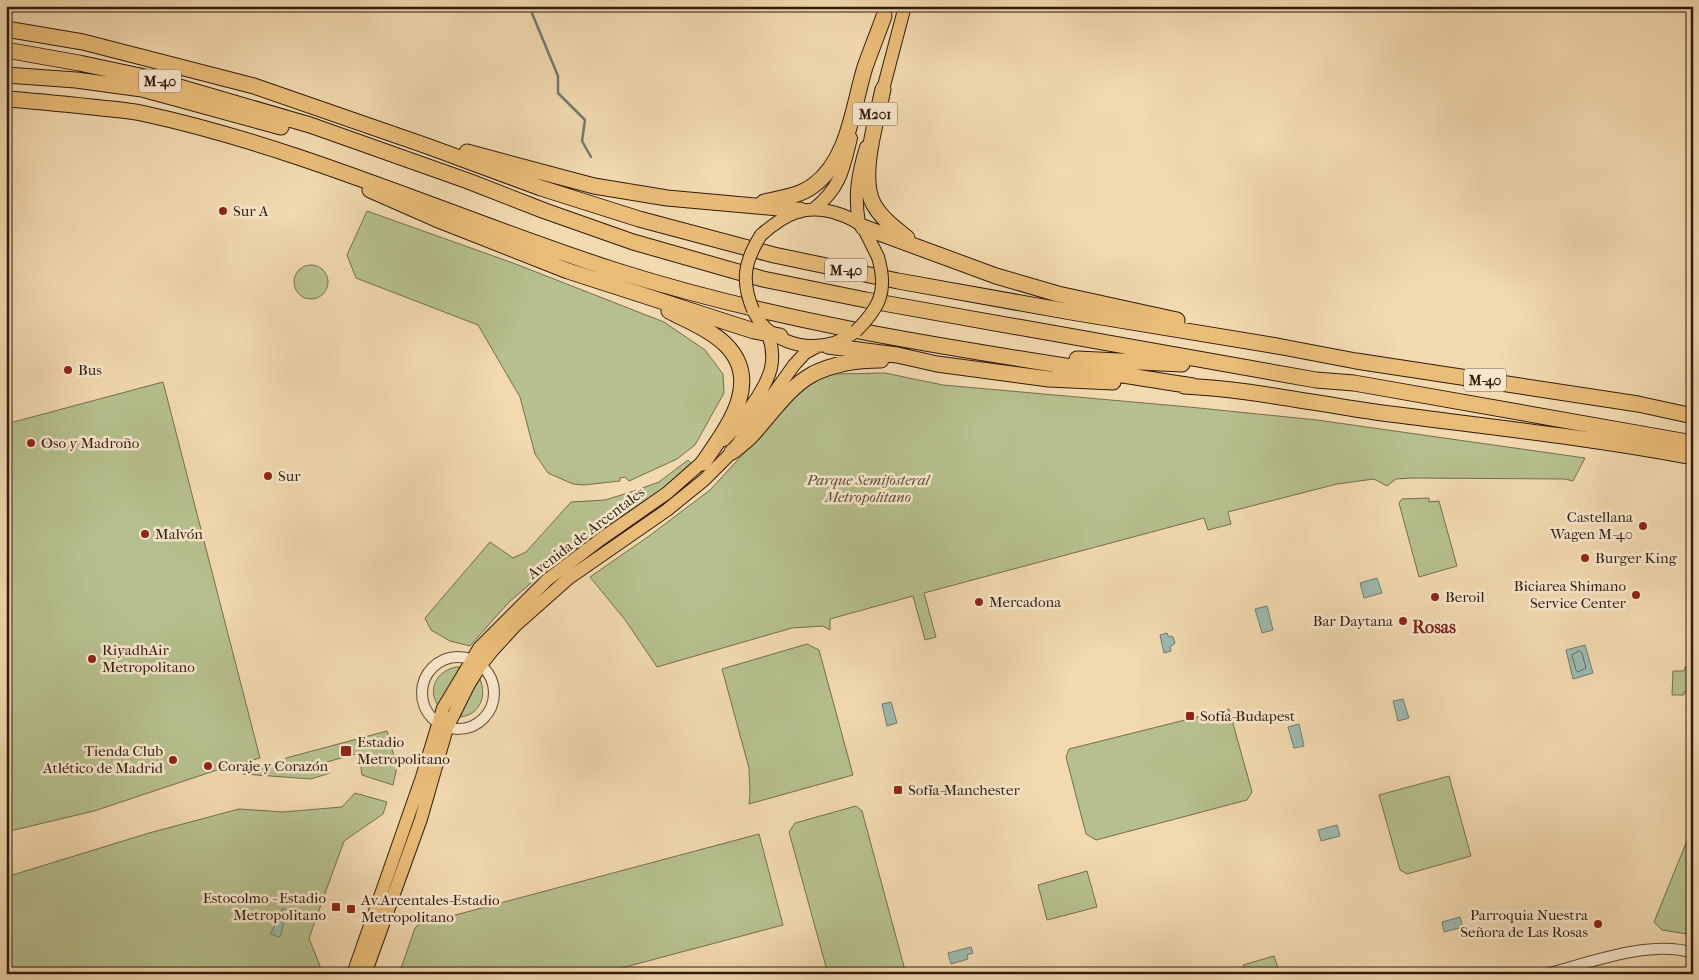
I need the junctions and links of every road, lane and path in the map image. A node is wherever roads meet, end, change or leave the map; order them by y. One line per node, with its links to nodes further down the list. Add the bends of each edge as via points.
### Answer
1 (905, 6): 6 (main road, M201)
2 (885, 11): 10 (highway, via 842,148 827,171 806,191); 11 (main road, M201, via 840,179 826,199)
3 (6, 29): 8 (highway, M-40, via 83,42 254,86)
4 (6, 50): 12 (highway, M-40, via 145,77 301,122)
5 (6, 75): 12 (highway, via 142,89 305,134 399,167)
6 (883, 89): 13 (main road, M201, via 859,169 856,201); 14 (highway, via 868,161 868,188 883,218)
7 (6, 99): 9 (highway, via 138,112)
8 (427, 146): 10 (highway, via 470,152 594,186 666,198); 18 (highway, M-40, via 541,188 630,216 774,255 898,281)
9 (319, 164): 15 (highway, via 428,216 544,262); 19 (highway, via 548,248 715,299 851,330)
10 (746, 205): 11 (highway)
11 (807, 210): 13 (main road, via 833,212 850,217); 16 (main road, bridge, via 778,220 761,235 746,265 746,294)
12 (545, 211): 21 (highway, M-40, via 633,242 763,279)
13 (861, 225): 14 (highway); 17 (main road, bridge, via 882,272 883,284 876,308 848,337)
14 (916, 245): 18 (highway, via 996,276 1058,294 1206,326)
15 (632, 292): 16 (highway); 27 (highway, via 705,329 730,350 739,365 742,379 737,406 726,430)
16 (767, 332): 17 (main road, via 798,344); 27 (main road, Avenida de Arcentales, via 764,345 766,379 740,421)
17 (822, 346): 20 (highway, via 897,355); 25 (main road, Avenida de Arcentales, via 805,353 794,365)
18 (1277, 346): 23 (highway, M-40, via 1638,404)
19 (1003, 356): 21 (highway); 22 (highway)
20 (937, 364): 22 (highway, via 1049,379); 25 (highway, via 901,360 854,361 812,375 792,390)
21 (1242, 367): 24 (highway, M-40)
22 (1193, 386): 26 (highway, via 1639,446)
23 (1693, 416)
24 (1693, 442)
25 (732, 452): 28 (main road, Avenida de Arcentales, via 687,494 569,578)
26 (1693, 457)
27 (703, 463): 28 (main road, Avenida de Arcentales, via 547,580 483,644)
28 (477, 662): 29 (main road, Avenida de Arcentales, via 469,684); 29 (street, via 487,670 493,684 490,710 471,727); 29 (street, via 465,657 450,657 428,672 422,690 423,702 429,715)
29 (443, 726): 31 (main road, Avenida de Arcentales); 32 (main road, Avenida de Arcentales, via 421,819)
30 (1693, 953): 33 (street, via 1674,949 1629,952)
31 (353, 974)
32 (365, 974)
33 (1546, 974)

